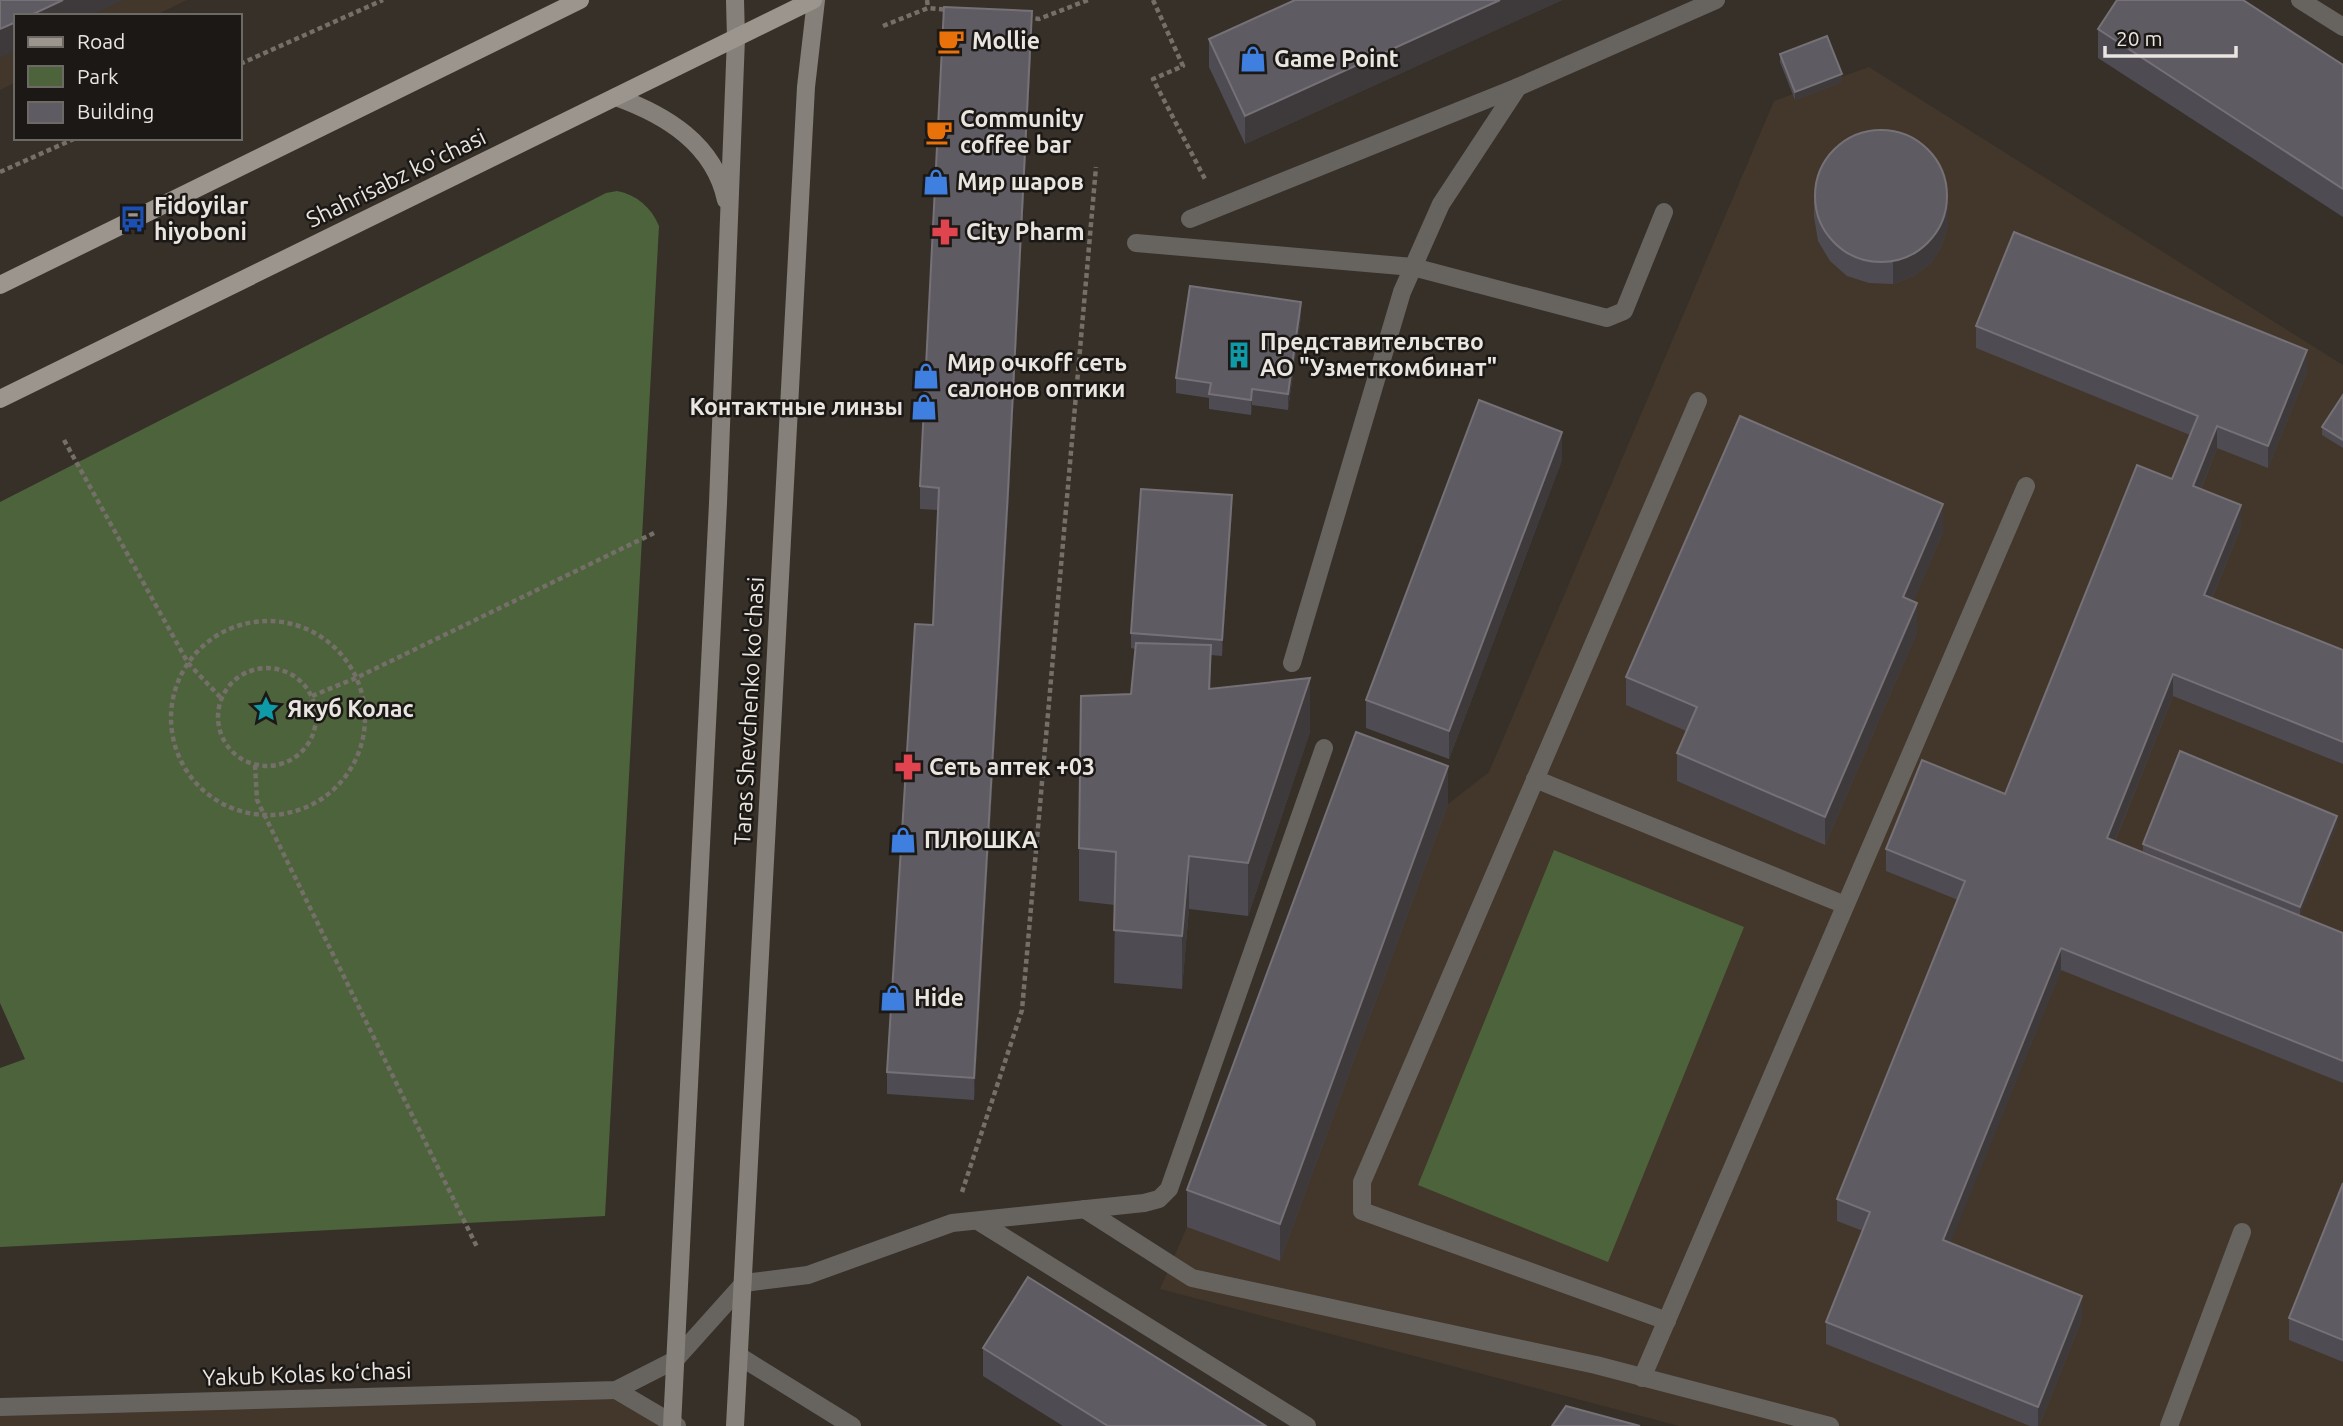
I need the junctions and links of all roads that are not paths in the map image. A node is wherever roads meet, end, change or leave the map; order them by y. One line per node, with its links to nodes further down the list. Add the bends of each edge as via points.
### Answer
1 (580, 0): 15 (main road)
2 (735, 0): 7 (main road, Taras Shevchenko ko'chasi)
3 (815, 0): 7 (main road, Shahrisabz ko'chasi); 26 (main road, Taras Shevchenko ko'chasi, via 806,87)
4 (1716, 0): 8 (street)
5 (2300, 0): 6 (street)
6 (2343, 27)
7 (736, 38): 9 (main road, Shahrisabz ko'chasi); 11 (main road, Taras Shevchenko ko'chasi)
8 (1518, 87): 12 (street); 14 (street, via 1441,204)
9 (616, 97): 11 (main road, Taras Shevchenko ko'chasi, via 656,114 690,137 717,176); 16 (main road, Shahrisabz ko'chasi)
10 (1664, 212): 14 (street, via 1624,311 1607,318)
11 (729, 216): 29 (main road, Taras Shevchenko ko'chasi)
12 (1190, 219)
13 (1136, 243): 14 (street)
14 (1413, 267): 19 (street)
15 (0, 285)
16 (0, 399)
17 (1698, 401): 21 (street)
18 (2026, 486): 22 (street)
19 (1292, 663)
20 (1324, 748): 23 (street, via 1168,1189 1159,1199 1144,1203)
21 (1535, 779): 22 (street); 27 (street, via 1362,1182 1362,1210)
22 (1845, 905): 27 (street)
23 (1084, 1209): 24 (street); 30 (street, via 1192,1278)
24 (978, 1221): 26 (street, via 952,1223 808,1275); 36 (street)
25 (2242, 1231): 38 (street)
26 (744, 1283): 28 (main road, Taras Shevchenko ko'chasi); 29 (street, Yakub Kolas koʻchasi)
27 (1667, 1321): 30 (street)
28 (739, 1356): 34 (main road, Taras Shevchenko ko'chasi); 35 (street)
29 (675, 1360): 31 (street, Yakub Kolas koʻchasi); 33 (main road, Taras Shevchenko ko'chasi)
30 (1642, 1378): 37 (street)
31 (616, 1390): 32 (street, Yakub Kolas koʻchasi); 33 (street)
32 (0, 1407)
33 (674, 1425)
34 (736, 1426)
35 (852, 1426)
36 (1307, 1426)
37 (1830, 1426)
38 (2169, 1426)

